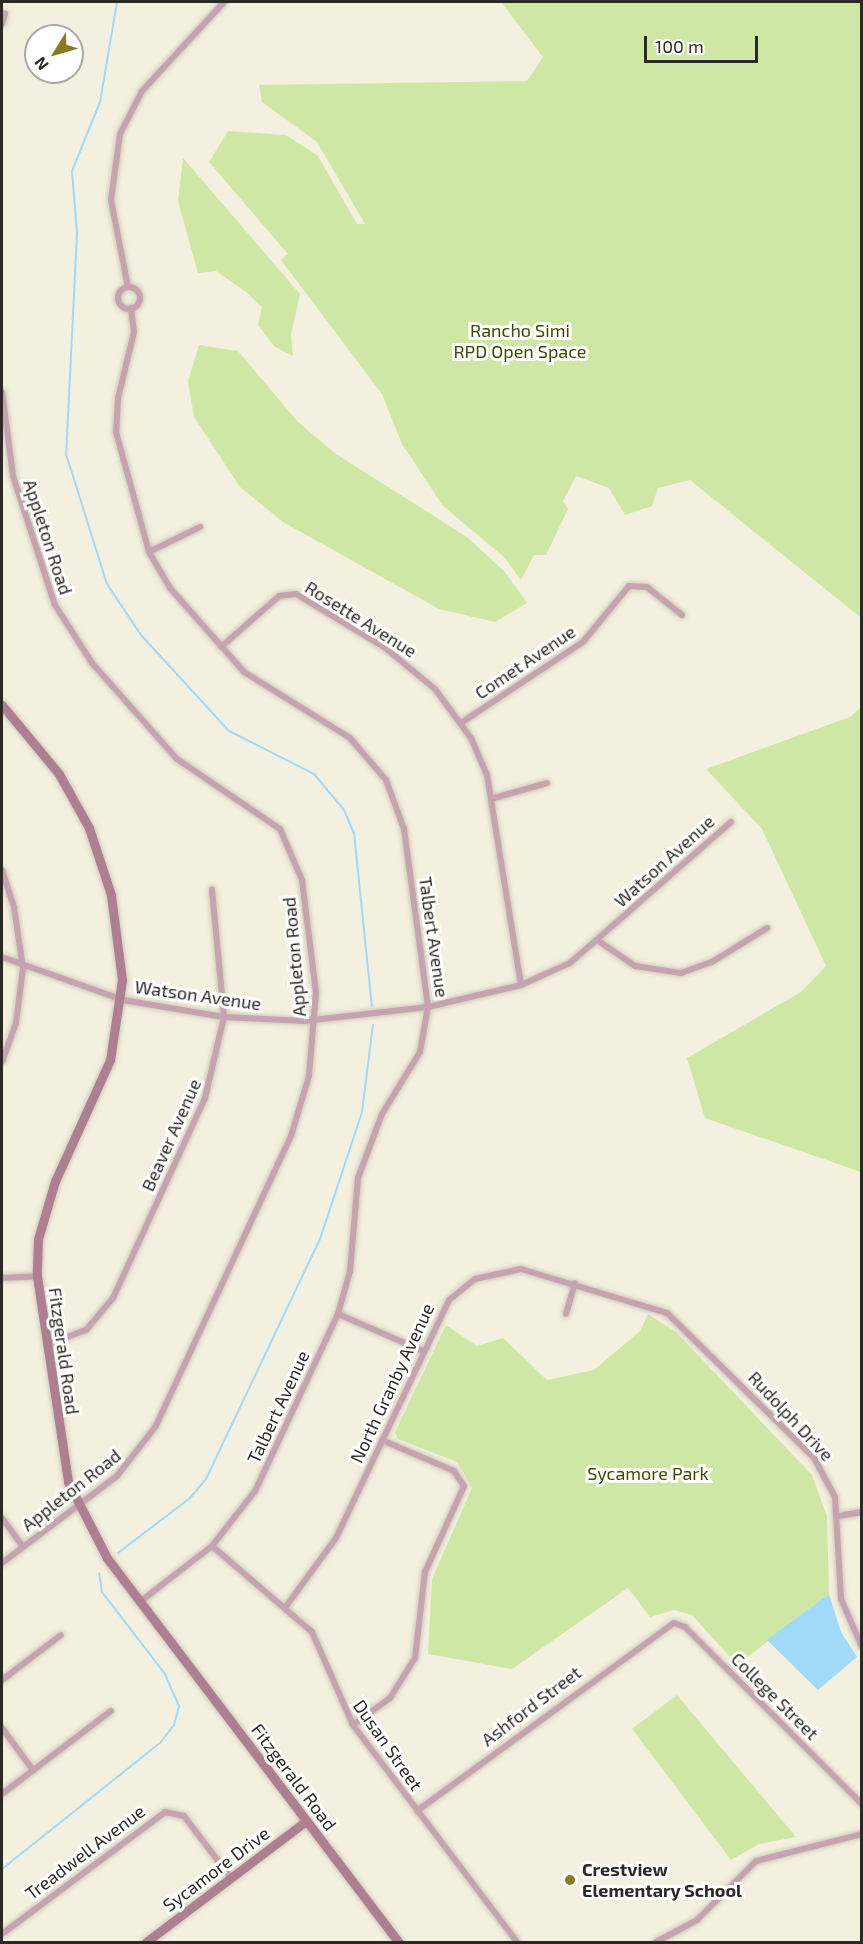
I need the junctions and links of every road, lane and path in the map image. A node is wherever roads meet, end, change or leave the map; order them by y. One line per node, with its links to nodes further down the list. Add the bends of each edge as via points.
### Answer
1 (224, 2): 4 (street, via 149,82 120,134 111,200)
2 (5, 14): 3 (street)
3 (2, 24)
4 (128, 287): 5 (street, via 140,296); 5 (street, via 119,301)
5 (131, 308): 8 (street, Talbert Avenue, via 134,332 118,398 116,432)
6 (2, 392): 26 (street, Appleton Road, via 13,476 43,578 69,631 177,759 264,814 292,848 302,880)
7 (200, 527): 8 (street)
8 (149, 552): 10 (street, Talbert Avenue, via 170,588)
9 (682, 615): 12 (street, Comet Avenue, via 646,587 629,586 583,642)
10 (221, 647): 12 (street, Rosette Avenue, via 279,596 296,594 405,662); 24 (street, Talbert Avenue, via 264,689 350,738 386,780 404,829)
11 (2, 705): 23 (main road, Fitzgerald Road, via 58,774 103,862)
12 (461, 723): 14 (street, Rosette Avenue)
13 (547, 783): 14 (street)
14 (494, 798): 22 (street, Rosette Avenue)
15 (731, 822): 19 (street, Watson Avenue, via 696,857 647,892)
16 (2, 870): 21 (street, via 14,907)
17 (212, 890): 25 (street, Beaver Avenue)
18 (767, 928): 19 (street, via 712,962 681,973 635,966)
19 (600, 942): 22 (street, Watson Avenue, via 547,976)
20 (2, 957): 21 (street, Watson Avenue)
21 (23, 968): 23 (street, Watson Avenue); 27 (street, via 16,1023)
22 (521, 985): 24 (street, Watson Avenue)
23 (123, 1000): 25 (street, Watson Avenue); 28 (main road, Fitzgerald Road, via 110,1060 46,1203)
24 (428, 1007): 26 (street, Watson Avenue); 32 (street, Talbert Avenue, via 420,1052 382,1114 358,1178 350,1271)
25 (224, 1017): 26 (street, Watson Avenue); 34 (street, Beaver Avenue, via 206,1098 113,1298 86,1330)
26 (315, 1020): 37 (street, Appleton Road, via 309,1076 291,1136 156,1426 130,1463)
27 (2, 1062)
28 (37, 1276): 29 (street); 34 (main road, Fitzgerald Road)
29 (2, 1278)
30 (575, 1283): 31 (street, North Granby Avenue); 33 (street); 35 (street, North Granby Avenue, via 521,1269 475,1279 448,1300)
31 (585, 1286): 39 (street, Rudolph Drive, via 652,1306 684,1325 814,1458)
32 (338, 1314): 35 (street); 41 (street, Talbert Avenue, via 255,1491)
33 (566, 1314)
34 (46, 1345): 37 (main road, Fitzgerald Road, via 62,1460)
35 (423, 1351): 36 (street, North Granby Avenue)
36 (382, 1440): 45 (street, North Granby Avenue, via 328,1552); 51 (street, via 463,1480 463,1492 425,1572 415,1658 390,1698)
37 (76, 1506): 42 (street, Appleton Road); 44 (main road, Fitzgerald Road)
38 (861, 1512): 39 (street)
39 (839, 1516): 48 (street, Rudolph Drive, via 841,1599)
40 (2, 1518): 42 (street)
41 (213, 1545): 44 (street, Talbert Avenue); 45 (street, Dusan Street)
42 (23, 1546): 43 (street, Appleton Road)
43 (2, 1563)
44 (141, 1601): 57 (main road, Fitzgerald Road)
45 (287, 1605): 51 (street, Dusan Street, via 323,1649)
46 (663, 1626): 55 (street, College Street, via 685,1627); 56 (street, Ashford Street)
47 (61, 1635): 49 (street)
48 (861, 1647)
49 (2, 1680)
50 (111, 1712): 53 (street)
51 (353, 1725): 56 (street, Dusan Street)
52 (2, 1728): 53 (street)
53 (33, 1770): 54 (street)
54 (2, 1794)
55 (861, 1804)
56 (417, 1811): 63 (street, Dusan Street)
57 (306, 1821): 59 (main road, Sycamore Drive); 62 (main road, Fitzgerald Road)
58 (861, 1834): 64 (street, via 756,1861 697,1920)
59 (231, 1878): 60 (street, Treadwell Avenue, via 184,1816 165,1812); 61 (main road, Sycamore Drive)
60 (2, 1934)
61 (146, 1942)
62 (398, 1942)
63 (516, 1942)
64 (656, 1942)

